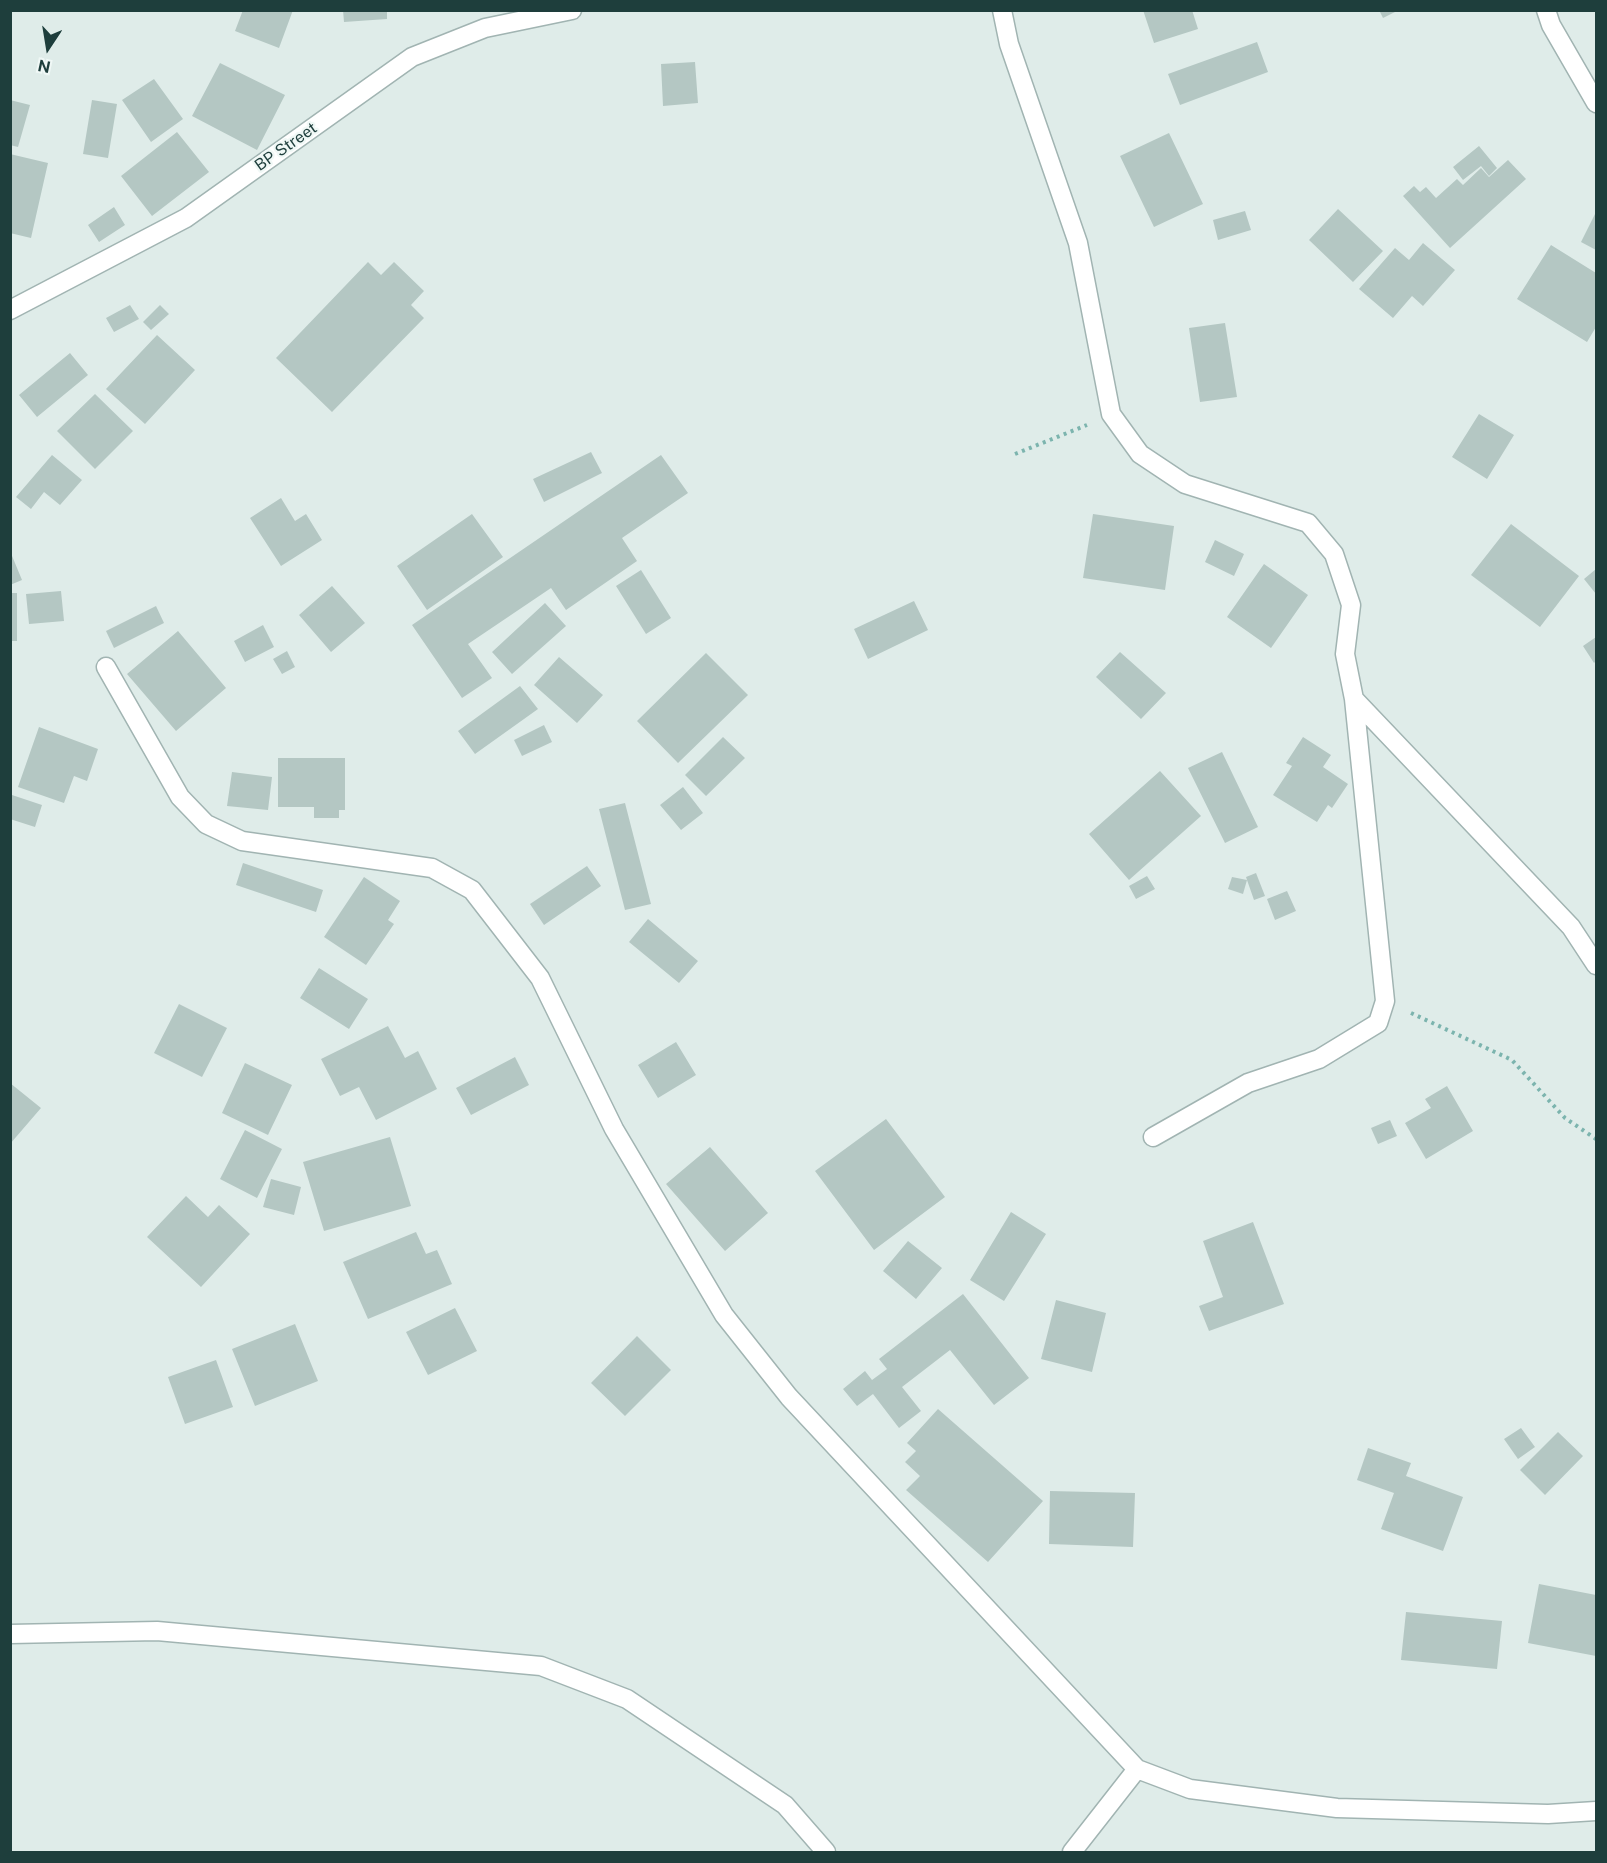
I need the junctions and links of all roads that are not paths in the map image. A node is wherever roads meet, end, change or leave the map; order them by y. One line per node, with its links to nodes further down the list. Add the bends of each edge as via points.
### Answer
1 (572, 10): 5 (street, BP Street, via 485,28 412,57 186,218)
2 (1002, 10): 7 (street, via 1009,44 1078,243 1112,414 1140,454 1185,484 1308,523 1334,554 1352,605 1346,654)
3 (1546, 10): 4 (street)
4 (1596, 103)
5 (10, 310)
6 (106, 667): 11 (street, via 180,797 206,824 242,841 432,868 472,890 540,978 614,1130 724,1315 789,1397)
7 (1354, 699): 8 (street, via 1571,927); 9 (street, via 1385,1000 1378,1023 1319,1059 1248,1083)
8 (1596, 965)
9 (1153, 1137)
10 (10, 1634): 13 (street, via 157,1631 541,1666 627,1699 785,1805)
11 (1137, 1769): 12 (street, via 1190,1789 1337,1808 1548,1814); 14 (street)
12 (1596, 1811)
13 (826, 1852)
14 (1072, 1852)

